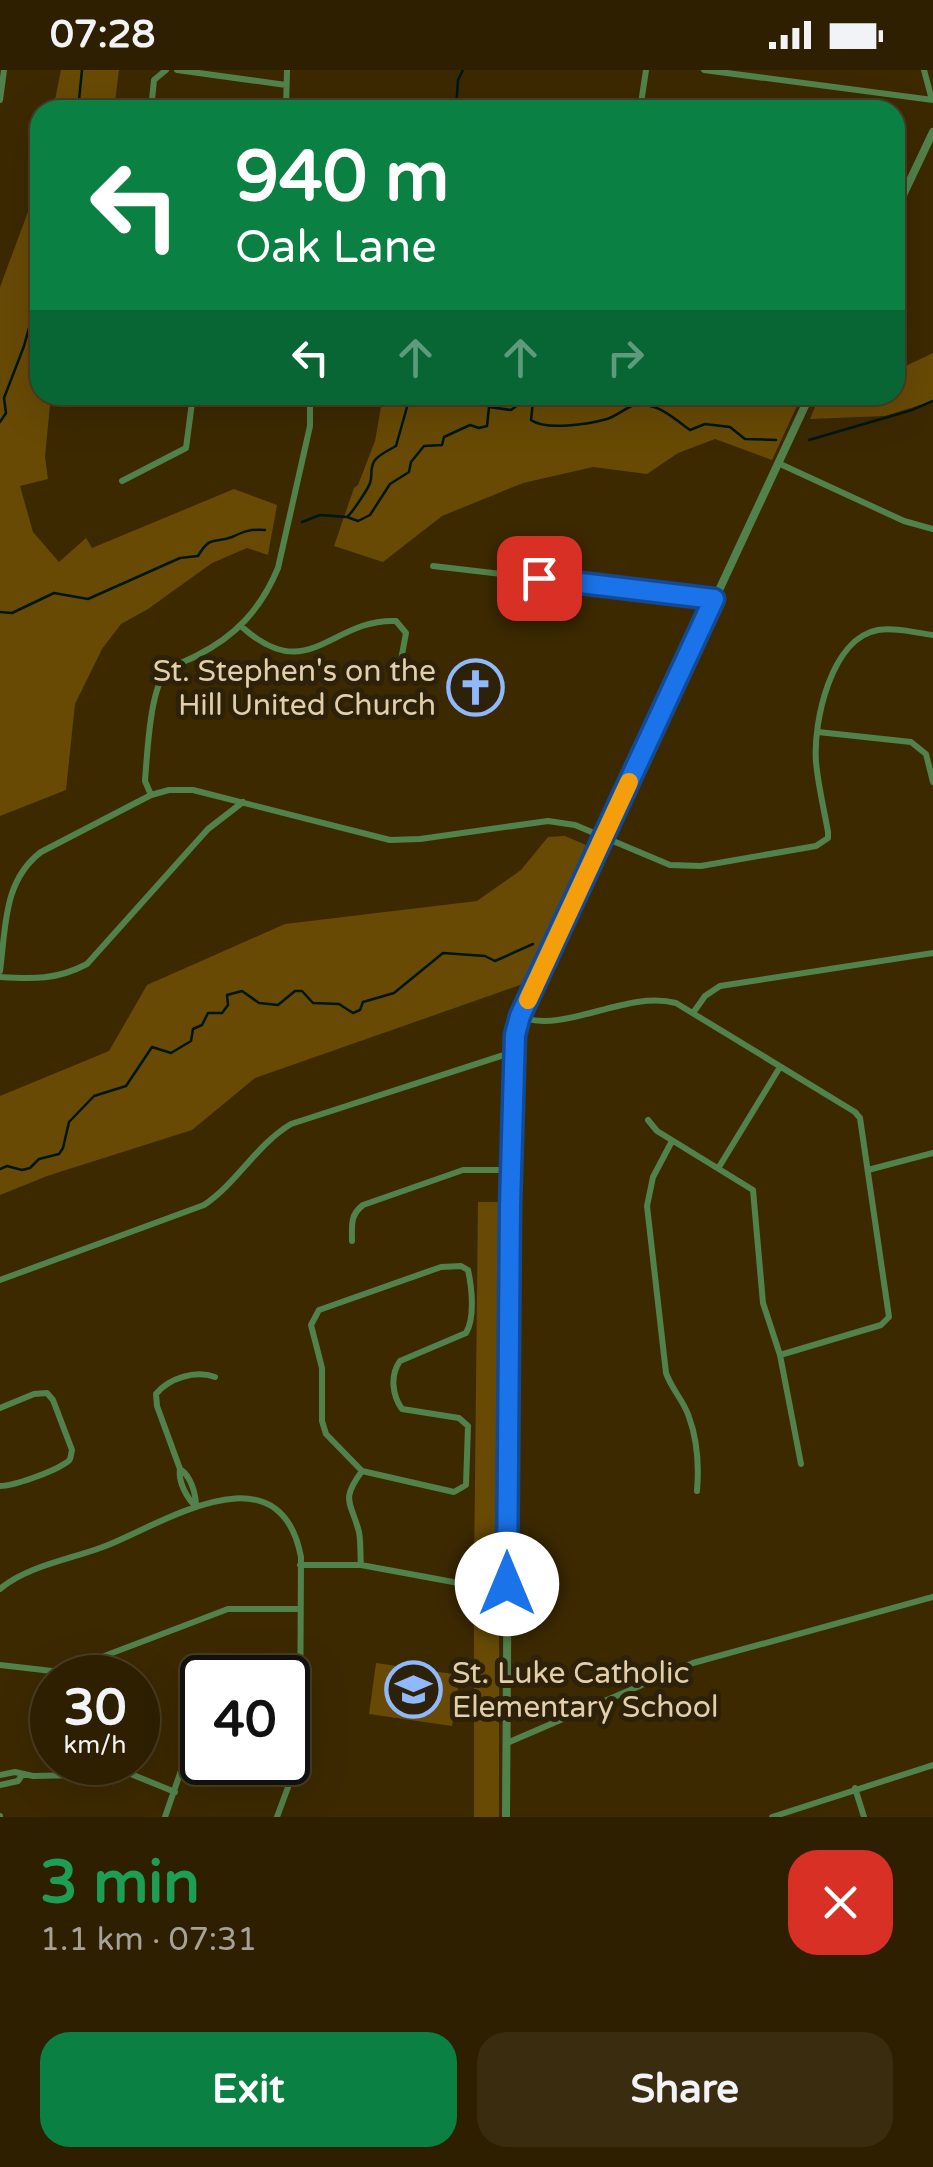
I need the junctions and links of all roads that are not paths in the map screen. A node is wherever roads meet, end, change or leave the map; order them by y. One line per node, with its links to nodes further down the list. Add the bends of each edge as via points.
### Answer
1 (4, 70): 9 (street)
2 (166, 70): 10 (street, via 154,80)
3 (177, 70): 8 (street)
4 (286, 70): 8 (street)
5 (646, 70): 12 (street)
6 (704, 70): 13 (street)
7 (924, 70): 13 (street)
8 (286, 85): 11 (street)
9 (0, 100)
10 (152, 100)
11 (286, 100)
12 (642, 100)
13 (933, 100)
14 (933, 132): 15 (street)
15 (905, 189)
16 (192, 405): 20 (street, via 186,448)
17 (310, 405): 24 (street, via 278,568)
18 (805, 405): 19 (street)
19 (778, 464): 21 (street); 23 (street)
20 (122, 481)
21 (933, 529)
22 (434, 566): 23 (street)
23 (714, 599): 31 (street)
24 (242, 627): 26 (street, via 258,642 294,652 367,624 396,621 406,633); 29 (street, via 162,677 146,774)
25 (933, 634): 27 (street, via 876,630 851,643 830,682)
26 (400, 660)
27 (818, 732): 28 (street, via 911,742 926,754); 31 (street, via 828,838 816,846 670,865)
28 (933, 782)
29 (152, 795): 30 (street, via 193,790); 33 (street, via 26,863 11,890)
30 (243, 802): 31 (street, via 390,840 548,821); 33 (street, via 208,829 87,964 44,980)
31 (604, 836): 35 (street)
32 (933, 953): 34 (street, via 720,986)
33 (0, 974)
34 (693, 1013): 35 (street, via 650,999 541,1022); 37 (street)
35 (520, 1016): 36 (street)
36 (513, 1052): 42 (street); 45 (street, via 291,1124 204,1205)
37 (780, 1066): 41 (street); 43 (street, via 856,1112)
38 (648, 1120): 39 (street)
39 (672, 1141): 41 (street); 52 (street, via 647,1206 666,1373 689,1416)
40 (933, 1153): 43 (street)
41 (719, 1167): 46 (street, via 753,1190 763,1304)
42 (510, 1170): 44 (street, via 463,1170 363,1205 352,1219); 57 (street)
43 (868, 1170): 46 (street, via 889,1317)
44 (352, 1240)
45 (0, 1280)
46 (780, 1355): 49 (street)
47 (214, 1378): 53 (street, via 190,1375 156,1394 179,1476)
48 (0, 1408): 51 (street, via 47,1393 72,1456 28,1480)
49 (801, 1464)
50 (362, 1471): 50 (street, via 454,1492 466,1485 468,1426 459,1418 402,1408 394,1399 400,1361 470,1326 471,1281 462,1266 440,1266 314,1315 322,1421); 55 (street, via 347,1504 359,1532)
51 (0, 1486)
52 (697, 1491)
53 (196, 1507): 54 (street, via 234,1496 264,1504 291,1529); 58 (street)
54 (300, 1565): 55 (street); 60 (street)
55 (361, 1565): 57 (street, via 469,1588)
56 (0, 1576): 58 (street)
57 (507, 1584): 62 (street)
58 (3, 1587)
59 (933, 1597): 62 (street, via 693,1663)
60 (300, 1609): 61 (street, via 228,1609 70,1669); 71 (street, via 298,1760)
61 (0, 1665)
62 (507, 1744): 72 (street)
63 (933, 1765): 68 (street)
64 (22, 1774): 66 (street); 67 (street); 69 (street, via 122,1770)
65 (180, 1774): 69 (street)
66 (0, 1775)
67 (0, 1785)
68 (855, 1788): 73 (street); 74 (street)
69 (174, 1792): 70 (street)
70 (165, 1817)
71 (278, 1817)
72 (506, 1817)
73 (772, 1817)
74 (864, 1817)

